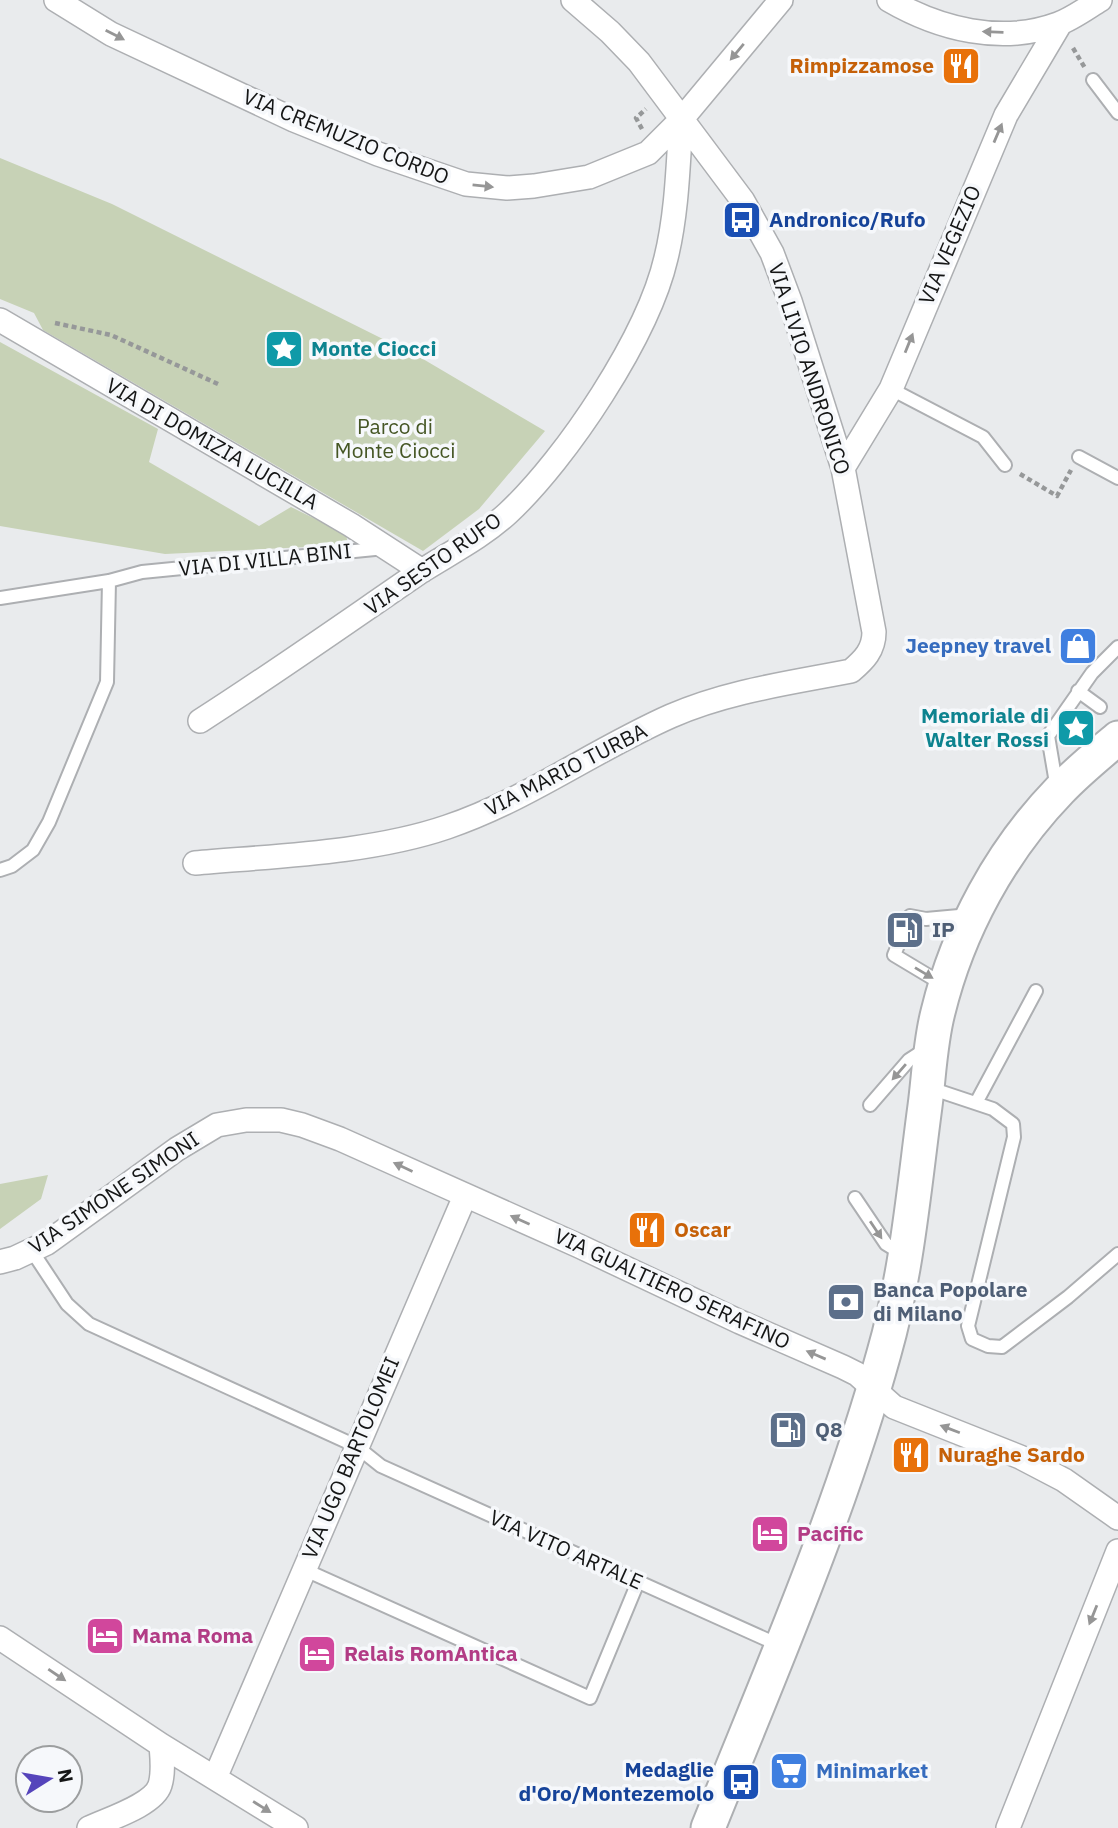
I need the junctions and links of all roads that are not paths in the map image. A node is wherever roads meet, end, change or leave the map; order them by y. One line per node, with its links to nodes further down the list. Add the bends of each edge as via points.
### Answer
1 (57, 0): 9 (street, VIA CREMUZIO CORDO, one-way to 9, via 111,34 294,120 466,184 507,188 589,177 648,153)
2 (573, 0): 9 (street, VIA LIVIO ANDRONICO, via 624,46)
3 (781, 0): 9 (street, VIA CREMUZIO CORDO, one-way to 9)
4 (889, 0): 6 (street, one-way to 4, via 1023,32 967,30 941,25)
5 (1100, 0): 6 (street)
6 (1060, 24): 11 (street, VIA VEGEZIO, one-way to 6, via 1006,115)
7 (1093, 80): 8 (lane)
8 (1118, 113)
9 (681, 120): 14 (street, VIA LIVIO ANDRONICO, via 743,201 772,253); 17 (street, VIA SESTO RUFO, via 666,260 645,315 622,357 588,415 522,499 481,534)
10 (0, 320): 16 (street, VIA DI DOMIZIA LUCILLA)
11 (891, 389): 13 (lane, via 984,437); 14 (street, VIA VEGEZIO)
12 (1079, 457): 15 (lane)
13 (1005, 465)
14 (843, 468): 21 (street, VIA LIVIO ANDRONICO, via 874,632 869,654)
15 (1118, 478)
16 (389, 548): 17 (street, VIA DI DOMIZIA LUCILLA); 18 (lane, VIA DI VILLA BINI, via 142,572)
17 (422, 571): 24 (street, VIA SESTO RUFO)
18 (108, 581): 19 (lane, VIA DI VILLA BINI); 28 (lane, via 107,682 49,822 33,850)
19 (0, 598)
20 (1118, 647): 22 (lane)
21 (851, 671): 27 (street, VIA MARIO TURBA, via 706,702 635,733 533,790 446,828 309,853)
22 (1078, 691): 23 (lane); 26 (lane, via 1048,736)
23 (1100, 707)
24 (200, 721)
25 (1118, 738): 26 (main road)
26 (1057, 793): 29 (main road, via 1001,865)
27 (195, 863)
28 (0, 870)
29 (974, 915): 30 (main road); 30 (lane, one-way to 30, via 910,916 894,955)
30 (946, 986): 32 (main road)
31 (1036, 991): 34 (lane)
32 (932, 1045): 33 (main road); 35 (lane, one-way to 35, via 909,1060)
33 (927, 1087): 34 (lane); 40 (main road)
34 (976, 1103): 39 (lane, via 1013,1124 1014,1137 968,1326 972,1339 1002,1347)
35 (870, 1105)
36 (465, 1196): 38 (street, VIA SIMONE SIMONI, one-way to 38, via 319,1130 292,1122 246,1119 202,1133); 42 (street, VIA GUALTIERO SERAFINO, one-way to 36, via 844,1367); 43 (street, VIA UGO BARTOLOMEI)
37 (855, 1198): 40 (lane, one-way to 40, via 886,1244)
38 (32, 1251): 41 (street, VIA SIMONE SIMONI); 43 (lane, VIA VITO ARTALE, via 67,1304 89,1324)
39 (1118, 1254)
40 (904, 1255): 42 (main road, via 890,1332)
41 (0, 1262)
42 (873, 1390): 44 (street, VIA GUALTIERO SERAFINO, one-way to 42, via 1039,1466 904,1411); 49 (main road, via 836,1508)
43 (356, 1446): 46 (street, VIA UGO BARTOLOMEI); 47 (lane, VIA VITO ARTALE, via 381,1466)
44 (1118, 1518)
45 (1118, 1552): 55 (street, one-way to 55)
46 (303, 1569): 47 (lane, via 590,1698); 51 (street, VIA UGO BARTOLOMEI, via 239,1722)
47 (638, 1583): 49 (lane, VIA VITO ARTALE)
48 (0, 1638): 50 (street, one-way to 50)
49 (781, 1646): 54 (main road)
50 (161, 1745): 51 (street); 52 (street, via 160,1787 154,1796)
51 (222, 1782): 53 (street, one-way to 53)
52 (89, 1828)
53 (296, 1828)
54 (708, 1828)
55 (1008, 1828)

